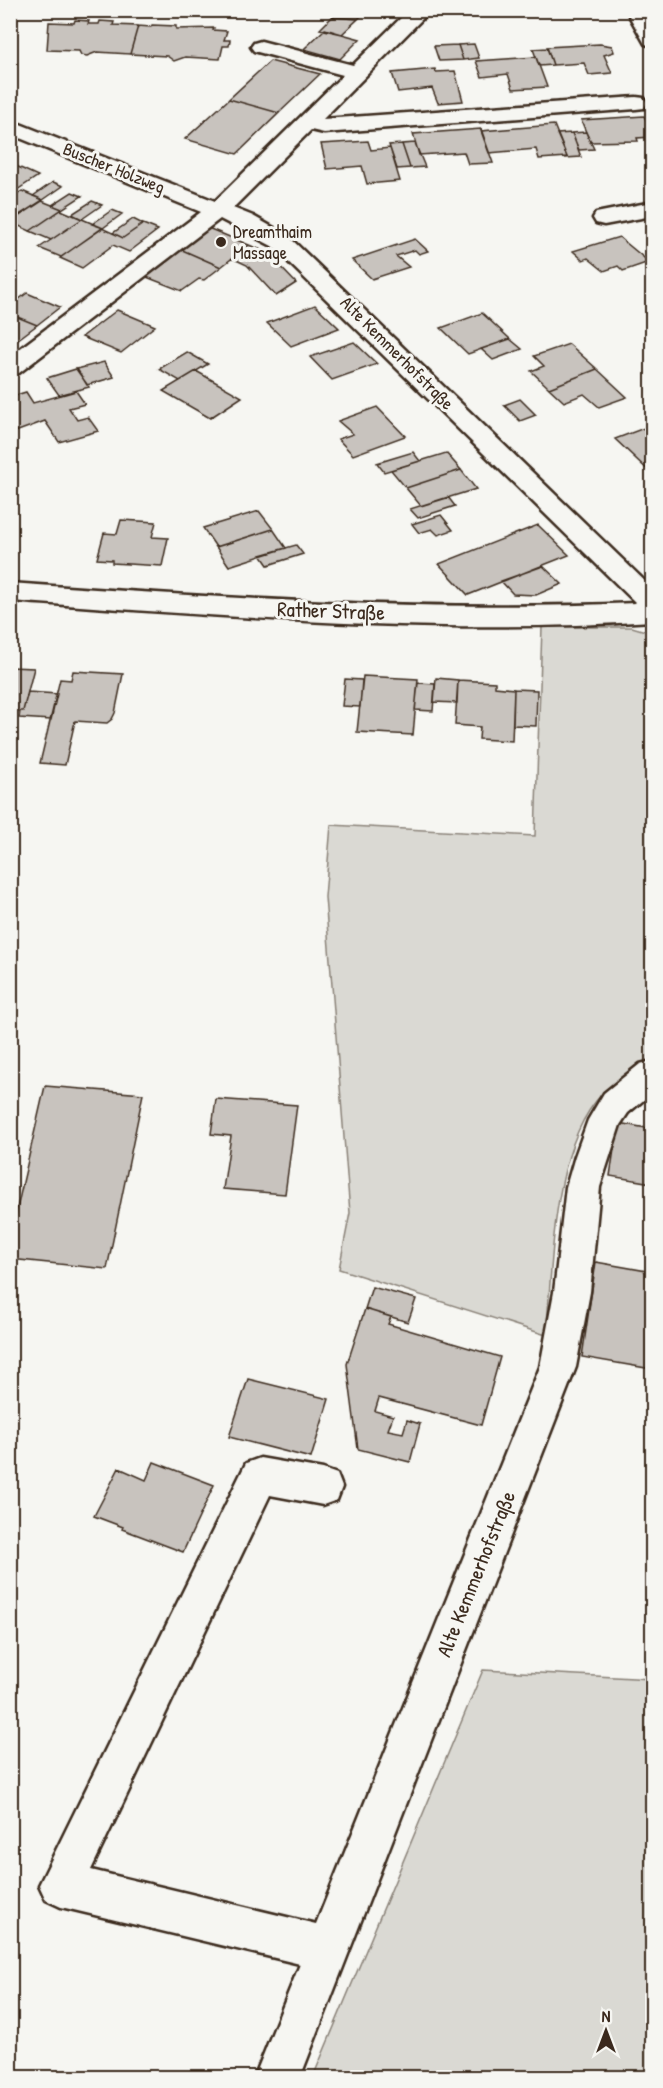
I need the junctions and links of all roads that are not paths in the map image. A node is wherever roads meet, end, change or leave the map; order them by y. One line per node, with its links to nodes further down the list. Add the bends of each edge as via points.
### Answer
1 (422, 10): 5 (street)
2 (636, 10): 3 (street)
3 (652, 40)
4 (261, 47): 5 (street)
5 (358, 73): 7 (street)
6 (636, 103): 7 (street, via 324,126)
7 (308, 123): 10 (street)
8 (10, 126): 10 (street, Buscher Holzweg)
9 (652, 209): 11 (street)
10 (218, 210): 12 (street); 14 (street, Alte Kemmerhofstraße, via 265,231 292,252)
11 (604, 218)
12 (10, 368)
13 (10, 592): 15 (street, Rather Straße, via 408,614)
14 (652, 603)
15 (652, 612)
16 (652, 1074): 18 (street, Alte Kemmerhofstraße, via 616,1103 605,1120 583,1187 572,1292 558,1367)
17 (323, 1487): 18 (street, via 260,1476 61,1885)
18 (328, 1949): 19 (street, Alte Kemmerhofstraße)
19 (277, 2078)

